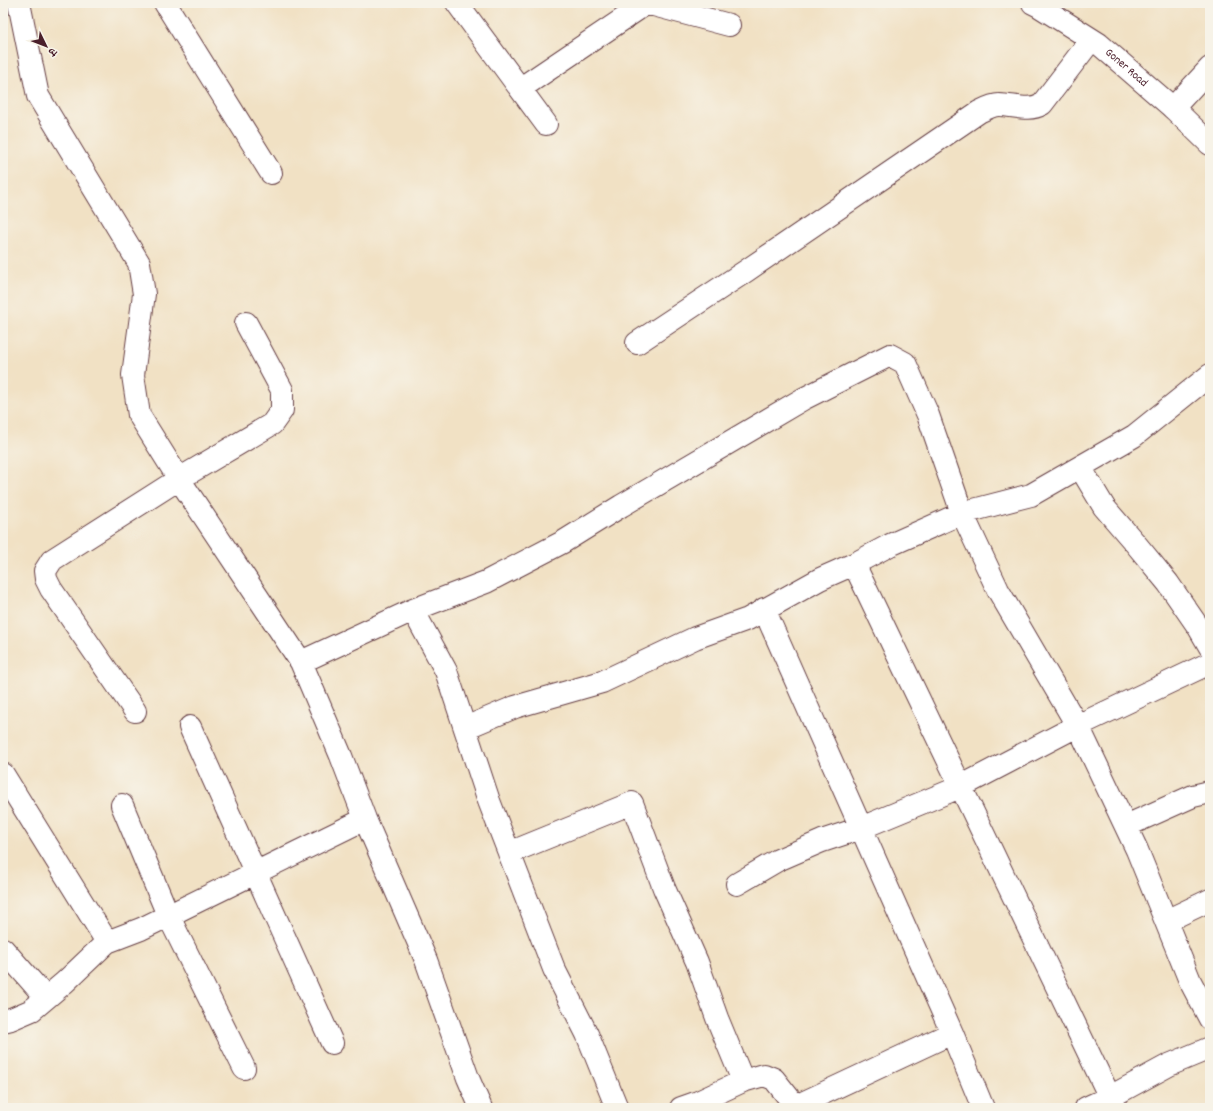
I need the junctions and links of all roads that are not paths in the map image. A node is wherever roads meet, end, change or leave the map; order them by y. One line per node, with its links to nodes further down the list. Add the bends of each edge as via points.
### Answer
1 (19, 3): 18 (street, via 38,96 139,263 144,294 134,374 139,415)
2 (164, 3): 13 (street)
3 (457, 3): 9 (street)
4 (646, 3): 6 (street); 9 (street)
5 (1033, 3): 7 (street, Goner Road)
6 (729, 25)
7 (1091, 40): 10 (street, Goner Road); 15 (street, via 1042,104 1035,108 998,104 979,112)
8 (1210, 68): 10 (street)
9 (521, 88): 11 (street)
10 (1173, 108): 12 (street, Goner Road)
11 (546, 124)
12 (1210, 144)
13 (272, 172)
14 (246, 323): 18 (street, via 282,390 282,410 272,424)
15 (637, 343)
16 (1210, 374): 17 (street, via 1134,436)
17 (1080, 467): 19 (street, via 1031,495); 23 (street, via 1104,507 1168,583)
18 (178, 480): 24 (street); 26 (street, via 52,560 45,571 51,589)
19 (962, 513): 20 (street); 22 (street, via 928,415 905,363 890,355 803,399 556,546 486,582); 27 (street, via 998,590)
20 (854, 564): 21 (street); 31 (street)
21 (764, 609): 29 (street, via 748,619 695,638 602,682 516,707); 36 (street)
22 (413, 610): 24 (street); 29 (street, via 446,671)
23 (1210, 648)
24 (301, 662): 34 (street)
25 (1210, 663): 27 (street)
26 (135, 711)
27 (1077, 726): 31 (street); 35 (street)
28 (190, 727): 38 (street)
29 (465, 728): 37 (street)
30 (3, 774): 43 (street)
31 (960, 786): 36 (street); 53 (street)
32 (1210, 792): 35 (street, via 1193,796)
33 (122, 804): 41 (street)
34 (365, 819): 38 (street); 55 (street, via 426,960)
35 (1126, 826): 42 (street)
36 (862, 828): 39 (street, via 822,841 778,860); 48 (street)
37 (509, 853): 52 (street, via 632,803); 56 (street, via 554,969 587,1034)
38 (255, 873): 41 (street); 49 (street)
39 (737, 884)
40 (1210, 900): 42 (street)
41 (168, 915): 43 (street); 51 (street)
42 (1166, 921): 46 (street, via 1190,981)
43 (107, 942): 45 (street)
44 (3, 949): 45 (street)
45 (46, 998): 47 (street, via 32,1010)
46 (1210, 1019)
47 (3, 1021)
48 (952, 1032): 54 (street); 58 (street)
49 (332, 1043)
50 (1210, 1048): 53 (street, via 1169,1065)
51 (244, 1068)
52 (743, 1081): 54 (street, via 764,1075 774,1080); 57 (street)
53 (1113, 1103): 59 (street)
54 (796, 1107)
55 (481, 1108)
56 (617, 1108)
57 (681, 1108)
58 (983, 1108)
59 (1086, 1108)

